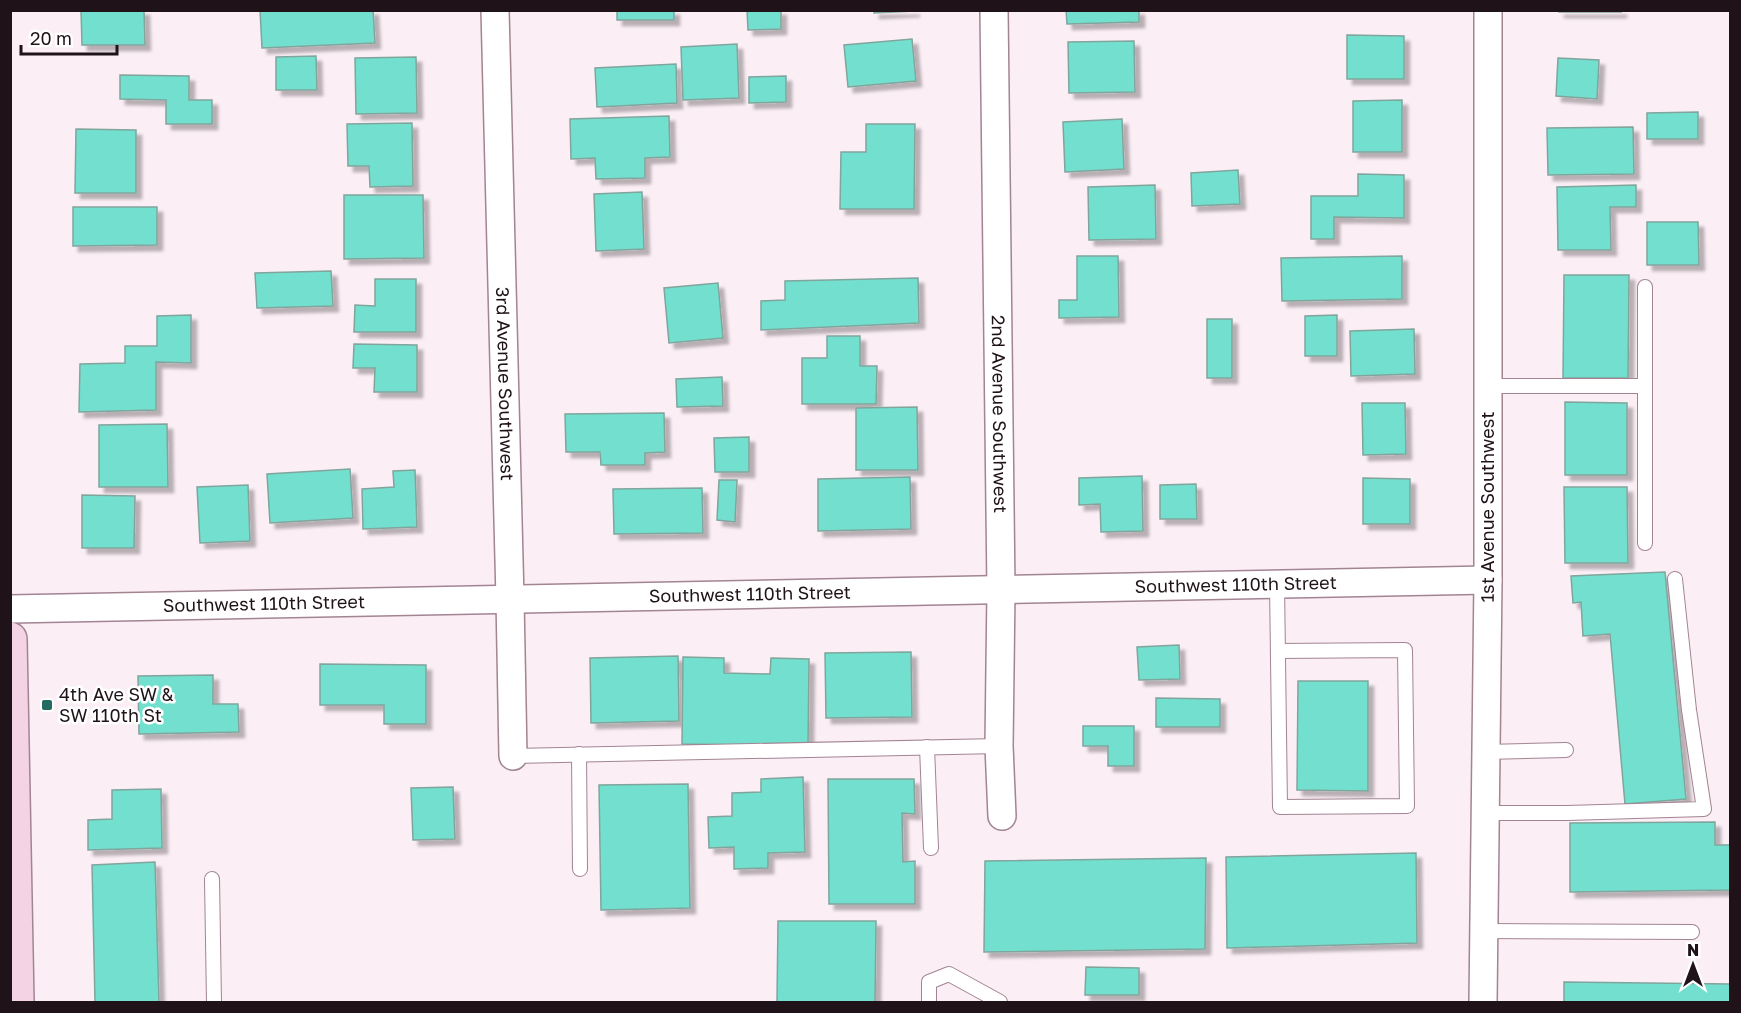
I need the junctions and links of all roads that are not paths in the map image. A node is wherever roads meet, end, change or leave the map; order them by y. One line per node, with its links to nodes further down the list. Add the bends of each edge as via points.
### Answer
1 (495, 10): 12 (street, 3rd Avenue Southwest)
2 (994, 10): 11 (street, 2nd Avenue Southwest)
3 (1488, 10): 5 (street, 1st Avenue Southwest)
4 (1645, 287): 6 (lane)
5 (1488, 386): 6 (lane); 9 (street, 1st Avenue Southwest)
6 (1645, 386): 7 (lane)
7 (1645, 543)
8 (1675, 579): 22 (lane, via 1704,809)
9 (1488, 580): 10 (street, Southwest 110th Street); 19 (street, 1st Avenue Southwest)
10 (1277, 584): 11 (street, Southwest 110th Street); 15 (lane)
11 (1001, 590): 12 (street, Southwest 110th Street); 16 (street, 2nd Avenue Southwest)
12 (510, 599): 13 (street, Southwest 110th Street); 21 (street, 3rd Avenue Southwest)
13 (10, 609)
14 (10, 639): 29 (street)
15 (1278, 651): 15 (lane, via 1280,807 1407,806 1405,650)
16 (999, 746): 17 (lane); 23 (street, 2nd Avenue Southwest)
17 (927, 747): 20 (lane); 24 (lane)
18 (1566, 750): 19 (lane)
19 (1485, 752): 22 (street, 1st Avenue Southwest)
20 (579, 754): 21 (lane); 25 (lane)
21 (513, 756)
22 (1485, 813): 27 (street, 1st Avenue Southwest)
23 (1002, 816)
24 (931, 848)
25 (580, 869)
26 (212, 879): 30 (lane)
27 (1484, 931): 28 (lane); 33 (street, 1st Avenue Southwest)
28 (1692, 932)
29 (17, 1002)
30 (214, 1002)
31 (929, 1002): 32 (lane, via 929,982 949,974)
32 (1000, 1002)
33 (1483, 1002)

